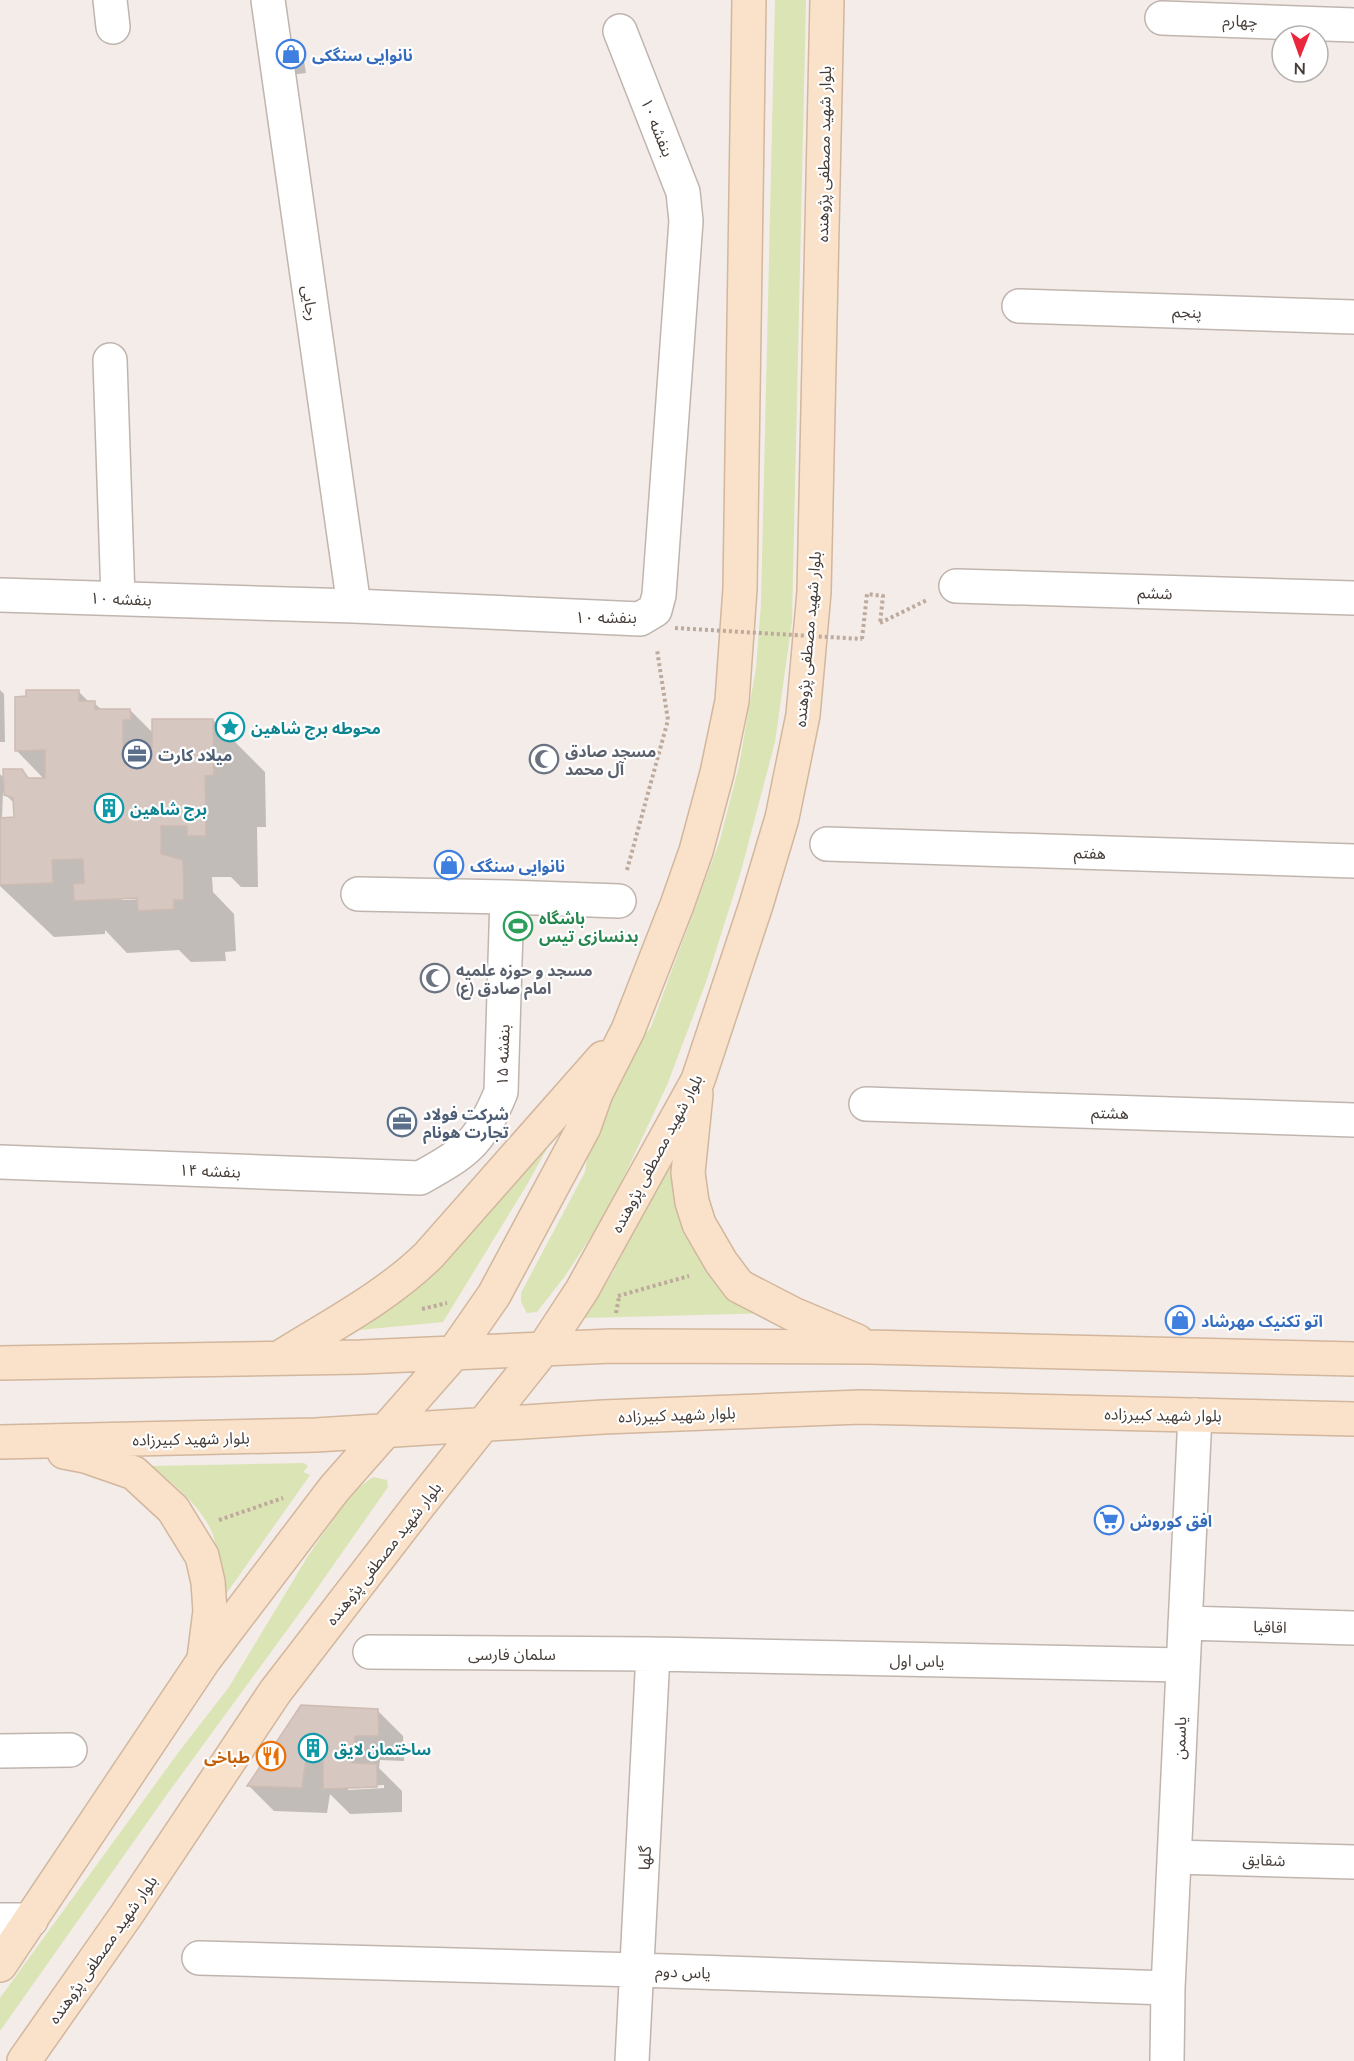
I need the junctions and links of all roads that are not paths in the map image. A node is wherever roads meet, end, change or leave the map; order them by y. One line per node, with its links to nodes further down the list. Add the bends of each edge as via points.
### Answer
1 (268, 0): 14 (street, رجایی)
2 (749, 0): 20 (main road, via 740,589 732,701 696,851)
3 (827, 0): 21 (main road, بلوار شهید مصطفی پژوهنده, via 814,592 803,715 782,818)
4 (1162, 18): 5 (street, چهارم)
5 (1354, 25)
6 (620, 31): 14 (street, بنفشه ۱۰, via 684,192 686,221 655,610 640,619)
7 (1019, 306): 8 (street, پنجم)
8 (1354, 317)
9 (110, 360): 12 (street)
10 (956, 586): 13 (street, ششم)
11 (0, 595): 12 (street, بنفشه ۱۰)
12 (118, 598): 14 (street, بنفشه ۱۰)
13 (1354, 598)
14 (354, 606)
15 (827, 844): 16 (street, هفتم)
16 (1354, 861)
17 (358, 894): 18 (street)
18 (507, 897): 19 (street); 25 (street, بنفشه ۱۵, via 501,1092 472,1145 454,1160)
19 (619, 901)
20 (628, 1030): 28 (main road, via 596,1093 584,1127 500,1285); 29 (main road, via 429,1256 366,1305)
21 (698, 1080): 26 (main road, via 688,1173 690,1193 699,1224 721,1262 739,1286); 27 (main road, بلوار شهید مصطفی پژوهنده, via 582,1290)
22 (866, 1104): 23 (street, هشتم)
23 (1354, 1120)
24 (0, 1162): 25 (street, بنفشه ۱۴)
25 (420, 1178)
26 (870, 1347): 27 (main road); 30 (main road)
27 (544, 1348): 28 (main road); 34 (main road, بلوار شهید مصطفی پژوهنده)
28 (453, 1354): 29 (main road); 35 (main road)
29 (279, 1358): 31 (main road)
30 (1354, 1359)
31 (0, 1363)
32 (1195, 1415): 33 (main road, بلوار شهید کبیرزاده); 34 (main road, بلوار شهید کبیرزاده, via 861,1407); 37 (street, یاسمن)
33 (1354, 1419)
34 (484, 1425): 35 (main road, بلوار شهید کبیرزاده); 52 (main road, بلوار شهید مصطفی پژوهنده, via 275,1692)
35 (384, 1431): 36 (main road, بلوار شهید کبیرزاده); 41 (main road, via 334,1489)
36 (3, 1442): 41 (main road, via 85,1456 134,1473 173,1509 202,1556 208,1582 210,1611)
37 (1185, 1623): 38 (street, اقاقیا); 42 (street, یاسمن)
38 (1354, 1628)
39 (370, 1652): 40 (street, سلمان فارسی)
40 (653, 1654): 42 (street, یاس اول); 50 (street, گلها)
41 (204, 1660): 47 (main road)
42 (1182, 1665): 45 (street, یاسمن)
43 (70, 1750): 44 (street)
44 (0, 1751)
45 (1174, 1857): 46 (street, شقایق); 51 (street, یاسمن)
46 (1354, 1862)
47 (16, 1920): 49 (main road)
48 (199, 1958): 50 (street, یاس دوم)
49 (0, 1965)
50 (638, 1970): 51 (street, یاس دوم); 53 (street, گلها)
51 (1168, 1988): 54 (street, یاسمن)
52 (24, 2061)
53 (632, 2061)
54 (1167, 2061)

